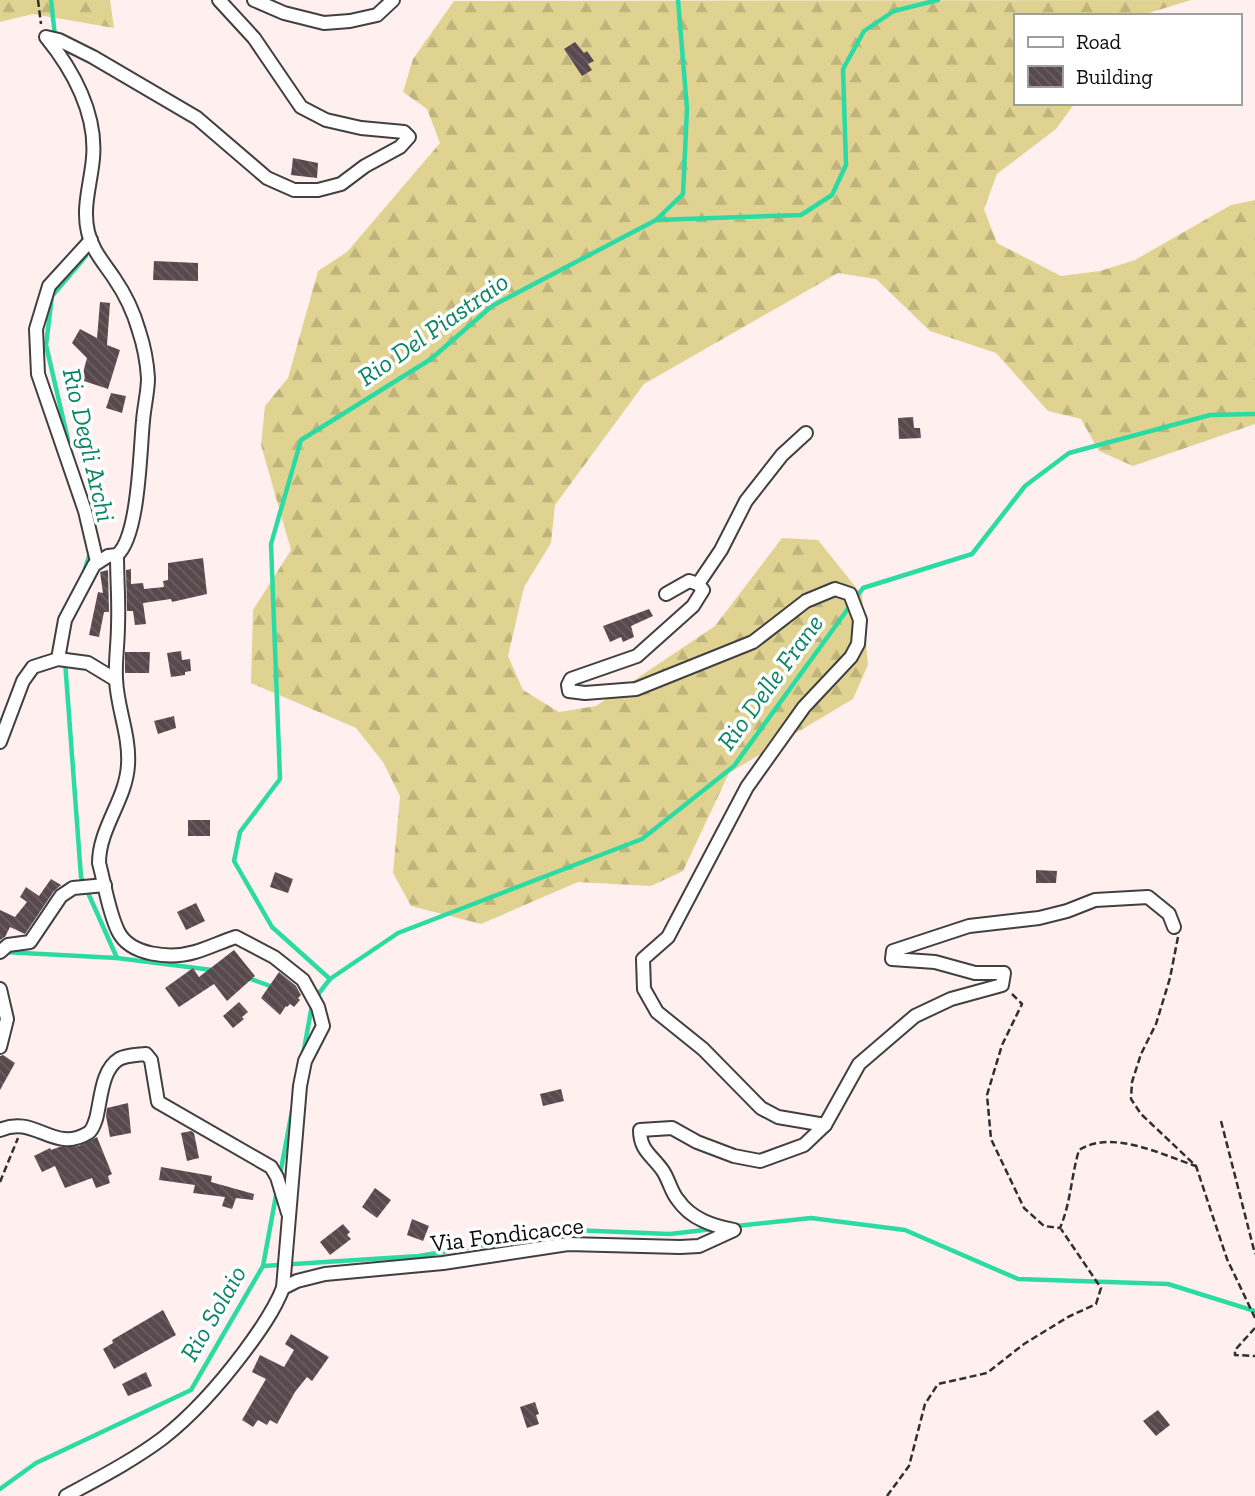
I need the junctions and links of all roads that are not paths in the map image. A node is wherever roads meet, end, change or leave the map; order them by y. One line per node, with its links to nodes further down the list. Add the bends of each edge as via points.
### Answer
1 (219, 0): 4 (street, via 254,38 302,107 326,120 404,132 409,137 341,184 294,190 267,178 197,118 93,57 46,37 75,78 91,123 93,158 85,215)
2 (254, 0): 3 (street, via 324,23 377,15)
3 (393, 0)
4 (91, 240): 6 (street, via 139,329 148,380 134,512); 7 (street, via 49,286 36,329 38,374 85,510)
5 (806, 433): 8 (street, via 746,501)
6 (117, 555): 7 (street); 11 (street)
7 (97, 562): 10 (street, via 65,620)
8 (698, 584): 9 (street, via 689,581); 18 (street, via 703,590 693,606 637,656 571,680 569,691 636,690 752,642 806,601 835,589 850,594 860,620 855,650 804,707 747,787 668,937 643,959 645,989 657,1012 703,1049 761,1108 778,1117)
9 (666, 594)
10 (58, 659): 11 (street, via 88,663); 12 (street, via 33,667 23,681)
11 (116, 680): 13 (street, via 128,765 99,855)
12 (0, 742)
13 (105, 885): 15 (street, via 68,890 30,942); 20 (street, via 118,930 126,943 141,951 173,956 236,937 274,957 303,980 323,1017 323,1026 305,1061 300,1086)
14 (1174, 927): 18 (street, Via Fondicacce, via 1170,914 1148,897 1095,900 1040,918 969,926 893,951 892,959 935,962 975,973 1004,973 1002,985 951,999 915,1016 859,1064)
15 (0, 952)
16 (0, 989): 17 (street, via 7,1018)
17 (0, 1047)
18 (825, 1125): 21 (street, Via Fondicacce, via 804,1145 760,1161 734,1156 672,1128 640,1130 640,1144 663,1171 678,1200 714,1227 734,1230 699,1246 568,1244 443,1263 325,1274)
19 (0, 1130): 20 (street, via 23,1125 54,1139 86,1134 93,1127 111,1070 120,1059 146,1054 158,1102 271,1167)
20 (289, 1216): 21 (street)
21 (283, 1288): 22 (street, via 252,1341 196,1409 162,1439)
22 (66, 1496)

